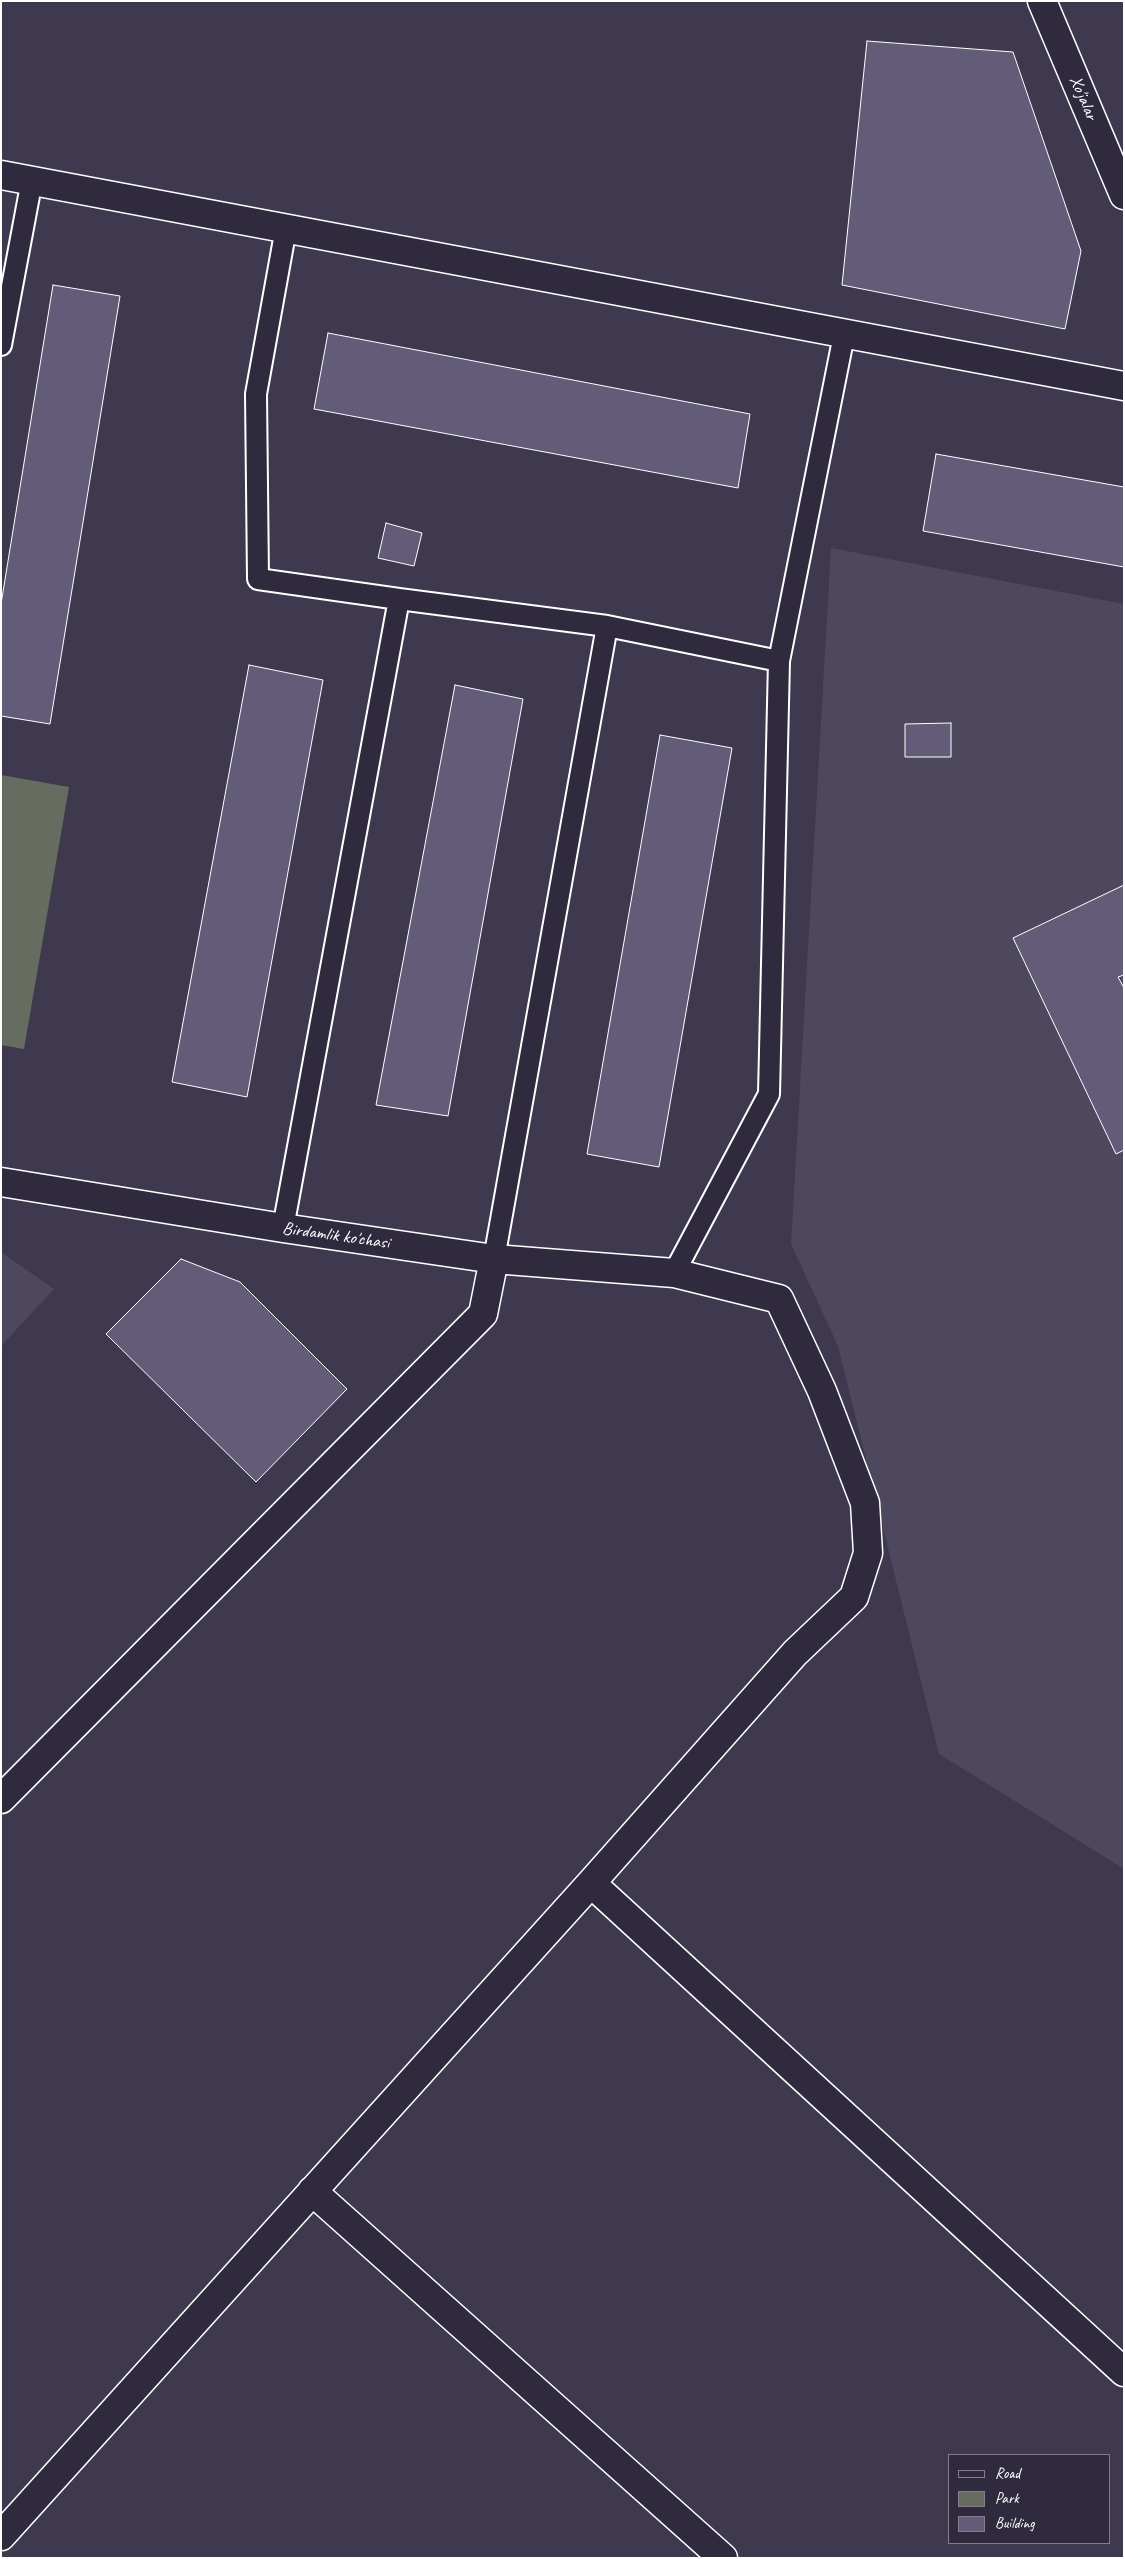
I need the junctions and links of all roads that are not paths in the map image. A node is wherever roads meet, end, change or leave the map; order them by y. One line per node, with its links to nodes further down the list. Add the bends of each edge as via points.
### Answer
1 (1042, 1): 4 (street, Xo'jalar)
2 (1, 175): 3 (street)
3 (32, 180): 5 (street); 7 (lane)
4 (1124, 195)
5 (286, 228): 6 (street); 9 (lane, via 256,394 258,579)
6 (844, 334): 8 (street); 11 (lane)
7 (1, 346)
8 (1124, 386)
9 (399, 599): 10 (lane); 13 (lane)
10 (607, 626): 11 (lane); 14 (lane)
11 (779, 661): 15 (lane, via 769,1094)
12 (1, 1182): 13 (street, Birdamlik ko'chasi)
13 (283, 1228): 14 (street, Birdamlik ko'chasi)
14 (494, 1259): 15 (street, Birdamlik ko'chasi); 16 (street, via 483,1314)
15 (674, 1273): 17 (street, Birdamlik ko'chasi, via 779,1299 822,1392 864,1503 868,1553 854,1597 795,1653)
16 (1, 1799)
17 (591, 1884): 18 (street); 19 (street)
18 (312, 2191): 20 (street); 21 (street)
19 (1124, 2372)
20 (1, 2536)
21 (723, 2558)

